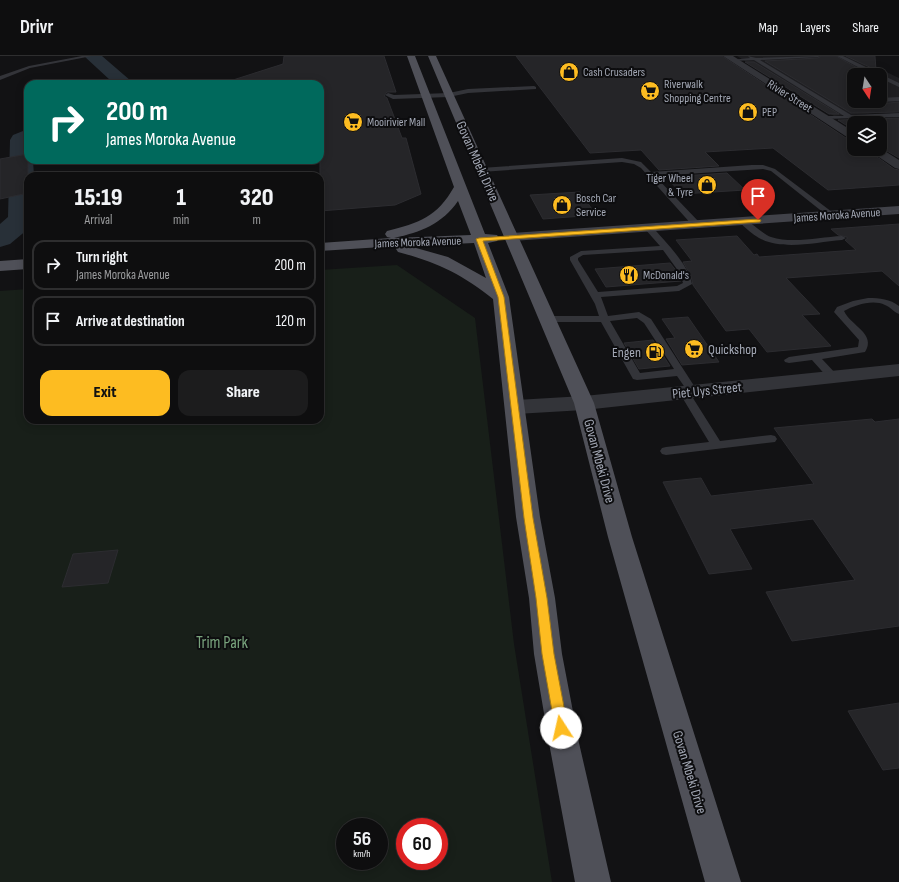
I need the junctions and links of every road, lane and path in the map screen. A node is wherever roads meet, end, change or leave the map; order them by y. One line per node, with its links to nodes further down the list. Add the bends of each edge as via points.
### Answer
1 (90, 56): 9 (lane, via 29,67)
2 (411, 56): 16 (main road, Govan Mbeki Drive)
3 (432, 56): 15 (main road, Govan Mbeki Drive)
4 (818, 56): 6 (lane)
5 (839, 56): 8 (lane)
6 (752, 57): 7 (lane); 14 (lane)
7 (730, 58): 25 (street, Rivier Street, via 809,105)
8 (863, 68)
9 (0, 78)
10 (887, 80): 11 (lane)
11 (899, 86)
12 (534, 88): 15 (lane)
13 (794, 88): 14 (lane)
14 (802, 88): 19 (lane)
15 (447, 92): 16 (lane); 29 (main road, Govan Mbeki Drive)
16 (425, 93): 16 (lane, via 393,97 388,95 390,93); 31 (main road, Govan Mbeki Drive)
17 (899, 99): 18 (lane)
18 (887, 100)
19 (829, 104): 20 (lane); 22 (lane)
20 (821, 105)
21 (899, 115): 23 (lane)
22 (848, 116)
23 (874, 116)
24 (847, 117): 25 (lane)
25 (825, 118): 26 (street, Rivier Street)
26 (847, 132)
27 (884, 156): 28 (street)
28 (899, 165)
29 (481, 170): 30 (lane, via 622,160 639,163); 37 (main road, Govan Mbeki Drive)
30 (650, 174): 33 (lane, via 769,168); 35 (lane)
31 (460, 187): 39 (main road, Govan Mbeki Drive); 41 (main road, via 448,208 420,227)
32 (899, 210): 33 (street, James Moroka Avenue)
33 (832, 215): 34 (street, James Moroka Avenue)
34 (744, 221): 35 (street, James Moroka Avenue); 38 (lane, via 761,236 774,241)
35 (696, 224): 36 (street, James Moroka Avenue)
36 (648, 227): 37 (street, James Moroka Avenue); 43 (lane)
37 (512, 237): 39 (main road, James Moroka Avenue); 49 (main road, Govan Mbeki Drive)
38 (842, 238)
39 (479, 239): 40 (main road, James Moroka Avenue); 47 (main road, Govan Mbeki Drive)
40 (374, 243): 41 (main road, James Moroka Avenue); 47 (main road, via 410,250 445,261 480,280)
41 (336, 246): 42 (main road, James Moroka Avenue)
42 (324, 247)
43 (664, 248): 46 (lane, via 576,255 574,260); 46 (lane, via 684,272 688,284 678,288)
44 (23, 265): 45 (main road)
45 (0, 266)
46 (595, 296): 50 (lane)
47 (501, 297): 58 (main road, Govan Mbeki Drive)
48 (899, 311): 51 (lane, via 888,302 879,301 850,304 840,309 839,312 864,339 862,350)
49 (547, 319): 50 (lane); 57 (main road, Govan Mbeki Drive)
50 (604, 319): 54 (lane, via 639,315 648,321); 54 (lane, via 637,377)
51 (814, 356): 52 (lane); 55 (lane)
52 (789, 360)
53 (899, 370): 55 (street, Piet Uys Street)
54 (680, 372): 56 (lane)
55 (833, 377): 56 (street, Piet Uys Street)
56 (688, 392): 57 (street, Piet Uys Street); 60 (lane)
57 (584, 403): 58 (street, Piet Uys Street); 63 (main road, Govan Mbeki Drive, via 620,537)
58 (516, 407): 62 (main road, Govan Mbeki Drive, via 528,518 542,598 548,654)
59 (771, 439): 60 (lane)
60 (717, 445): 61 (lane)
61 (666, 451)
62 (593, 882)
63 (723, 882)

